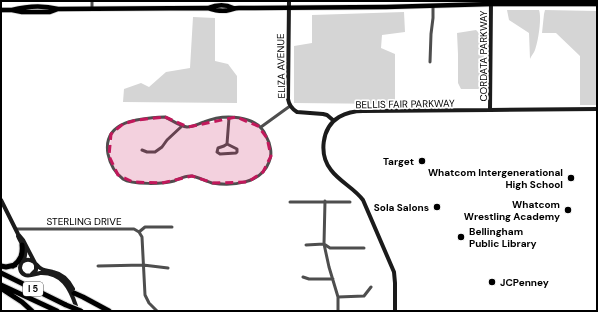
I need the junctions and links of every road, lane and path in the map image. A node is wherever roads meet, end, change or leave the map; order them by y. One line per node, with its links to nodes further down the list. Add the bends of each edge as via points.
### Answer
1 (92, 1): 7 (street)
2 (289, 1): 6 (street, ELIZA AVENUE)
3 (491, 3): 4 (main road); 5 (main road); 12 (street, CORDATA PARKWAY)
4 (597, 4)
5 (433, 6): 6 (main road); 9 (street)
6 (289, 8): 7 (main road, via 233,8 228,5 208,8); 10 (street, ELIZA AVENUE)
7 (92, 9): 8 (main road, via 22,7)
8 (1, 10)
9 (430, 62)
10 (290, 106): 14 (street, ELIZA AVENUE, via 297,112 323,114); 16 (street)
11 (597, 109): 12 (street, BELLIS FAIR PARKWAY)
12 (490, 110): 14 (street, BELLIS FAIR PARKWAY, via 363,111 348,113)
13 (229, 118): 15 (street, via 217,118 188,127); 16 (street, via 244,118); 17 (street)
14 (334, 121): 54 (street, via 324,140 326,161 334,174 363,200 394,272)
15 (182, 126): 16 (street, via 165,118 152,118 117,127 111,134 107,150 114,170 124,180 133,182 162,183 185,176 213,183 248,182 259,176 270,162 267,138); 18 (street, via 154,152)
16 (261, 127)
17 (227, 144): 17 (street, via 218,148 217,152 237,152 237,149)
18 (142, 150)
19 (1, 200): 24 (street)
20 (325, 201): 21 (street); 22 (street); 26 (street)
21 (290, 202)
22 (350, 202)
23 (172, 227): 25 (street, via 144,227)
24 (17, 231): 25 (street, STERLING DRIVE, via 134,229); 27 (street); 31 (street)
25 (138, 232): 32 (street, via 142,237)
26 (324, 244): 28 (street); 29 (street, via 330,248); 40 (street)
27 (22, 245): 30 (street, via 25,252); 34 (highway, via 21,257)
28 (306, 245)
29 (364, 248)
30 (22, 262): 31 (street, via 29,259); 34 (highway); 38 (street, via 22,272 26,275)
31 (35, 263): 38 (street, via 36,270); 44 (street, via 42,270 63,277)
32 (143, 265): 35 (street); 36 (street); 52 (street, via 145,295)
33 (1, 266): 34 (highway)
34 (13, 266)
35 (98, 266)
36 (168, 268)
37 (1, 273): 50 (highway, I 5, bridge)
38 (32, 274): 46 (street, via 50,274 63,281 72,293)
39 (303, 276): 40 (street, via 310,280)
40 (333, 279): 45 (street)
41 (1, 285): 48 (highway, I 5)
42 (371, 287): 45 (street, via 364,296)
43 (1, 288): 47 (highway)
44 (74, 293): 46 (street); 51 (highway)
45 (338, 297): 53 (street)
46 (76, 306): 49 (street)
47 (32, 311)
48 (57, 311)
49 (76, 311)
50 (81, 311)
51 (109, 311)
52 (157, 311)
53 (338, 311)
54 (395, 311)

